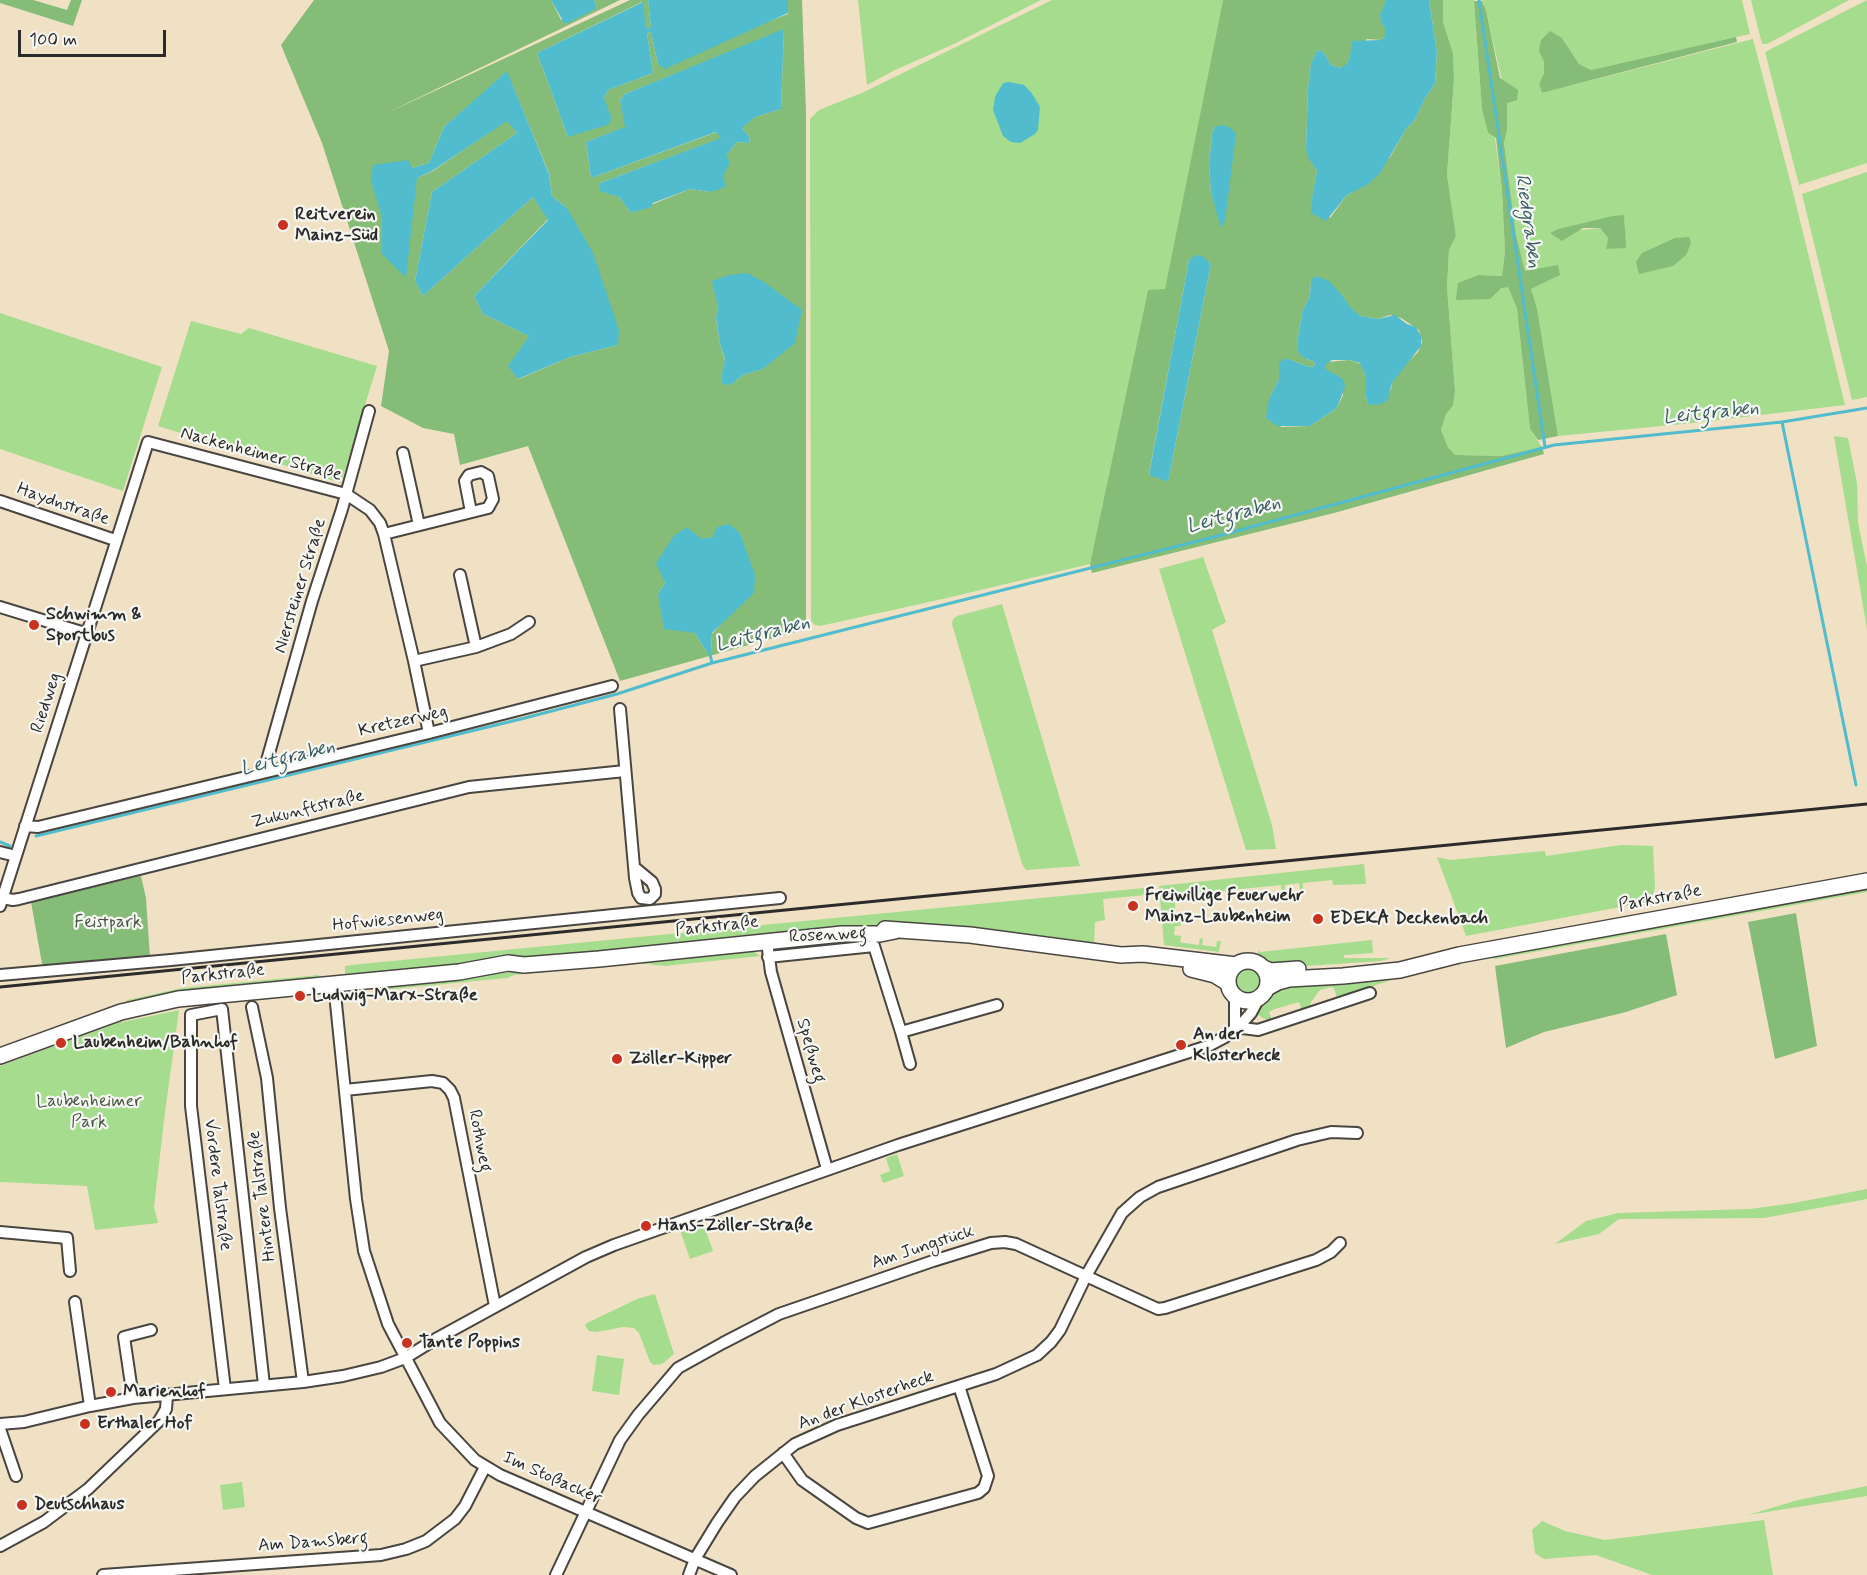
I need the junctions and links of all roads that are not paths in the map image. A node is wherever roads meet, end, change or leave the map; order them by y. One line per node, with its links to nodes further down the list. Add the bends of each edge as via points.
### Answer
1 (369, 411): 4 (street, Niersteiner Straße)
2 (148, 442): 4 (street, Nackenheimer Straße); 9 (street, Riedweg)
3 (403, 453): 7 (street)
4 (346, 494): 8 (street, Nackenheimer Straße, via 370,510); 19 (street, Niersteiner Straße)
5 (0, 501): 9 (street, Haydnstraße)
6 (471, 512): 7 (street)
7 (419, 525): 8 (street)
8 (384, 534): 15 (street, Nackenheimer Straße)
9 (115, 540): 13 (street, Riedweg)
10 (460, 575): 14 (street)
11 (0, 607): 13 (street)
12 (530, 622): 14 (street)
13 (88, 634): 21 (street, Riedweg)
14 (476, 647): 15 (street)
15 (414, 661): 18 (street, Nackenheimer Straße)
16 (612, 686): 18 (street, Kretzerweg)
17 (620, 709): 20 (street)
18 (429, 733): 19 (street, Kretzerweg)
19 (264, 771): 21 (street, Kretzerweg, via 38,827)
20 (625, 771): 24 (street); 28 (street, Zukunftstraße, via 469,788)
21 (25, 826): 23 (street, Riedweg)
22 (0, 852): 23 (street)
23 (16, 856): 28 (street, Riedweg)
24 (634, 867): 27 (street, via 638,893); 27 (street, via 656,889 653,897)
25 (1867, 881): 32 (main road, Parkstraße)
26 (780, 898): 29 (street, Hofwiesenweg)
27 (644, 899): 29 (street)
28 (1, 902)
29 (646, 911): 35 (street, Hofwiesenweg)
30 (768, 949): 31 (main road, Parkstraße, via 879,928 970,934); 36 (main road, Parkstraße, via 508,963 459,972); 43 (street, Rosenweg, via 874,946); 48 (street, Speßweg, via 771,972)
31 (1121, 955): 33 (main road, Parkstraße); 37 (main road, Parkstraße, via 1206,972)
32 (1459, 956): 34 (main road, Parkstraße, via 1270,971); 38 (main road, Parkstraße, via 1400,970 1289,979)
33 (1236, 965): 34 (main road, via 1251,961); 37 (main road, via 1231,971)
34 (1264, 968): 38 (main road, via 1268,978)
35 (0, 975)
36 (334, 984): 44 (main road, Parkstraße, via 178,999 121,1012); 46 (street)
37 (1232, 989): 38 (main road, via 1244,1000); 42 (street)
38 (1263, 993): 42 (street)
39 (1370, 993): 42 (street, via 1258,1030)
40 (997, 1005): 43 (street)
41 (252, 1007): 57 (street, Hintere Talstraße, via 267,1078)
42 (1236, 1028): 48 (street, via 1208,1046)
43 (901, 1032): 45 (street, Rosenweg)
44 (0, 1056)
45 (910, 1064)
46 (345, 1090): 54 (street, Rothweg, via 432,1081 444,1083 450,1090); 56 (street, via 364,1251 388,1324)
47 (1357, 1133): 52 (street, An der Klosterheck, via 1331,1132 1297,1140 1149,1191 1122,1213)
48 (827, 1169): 54 (street, via 614,1245)
49 (0, 1232): 51 (street, via 67,1238)
50 (1340, 1243): 52 (street, Am Jungstück, via 1316,1260 1166,1308 1150,1307)
51 (70, 1270)
52 (1086, 1276): 59 (street, An der Klosterheck, via 1060,1330 1037,1355); 69 (street, Am Jungstück, via 1016,1244 991,1243 779,1314 678,1368 620,1440)
53 (75, 1302): 63 (street)
54 (495, 1306): 56 (street)
55 (151, 1330): 62 (street, via 123,1337)
56 (405, 1358): 57 (street, via 360,1372); 67 (street, Im Stoßacker, via 440,1423)
57 (303, 1382): 58 (street)
58 (264, 1385): 60 (street); 60 (street, Vordere Talstraße, via 222,1009 191,1015 191,1106)
59 (959, 1386): 66 (street, An der Klosterheck, via 837,1425); 66 (street, via 988,1476 978,1492 868,1523 802,1480)
60 (225, 1389): 61 (street)
61 (167, 1396): 62 (street); 70 (street, via 166,1409 159,1421 88,1489 44,1522)
62 (133, 1398): 63 (street)
63 (90, 1406): 64 (street)
64 (0, 1424)
65 (0, 1429): 68 (street)
66 (783, 1453): 71 (street, An der Klosterheck, via 735,1497)
67 (485, 1467): 69 (street, Im Stoßacker); 72 (street, Am Damsberg, via 455,1519 426,1541 406,1549 381,1555)
68 (16, 1476)
69 (584, 1511): 71 (street, Im Stoßacker); 73 (street, Am Jungstück)
70 (0, 1546)
71 (695, 1559): 74 (street, An der Klosterheck); 75 (street, Im Stoßacker)
72 (103, 1575)
73 (556, 1575)
74 (689, 1575)
75 (731, 1575)

